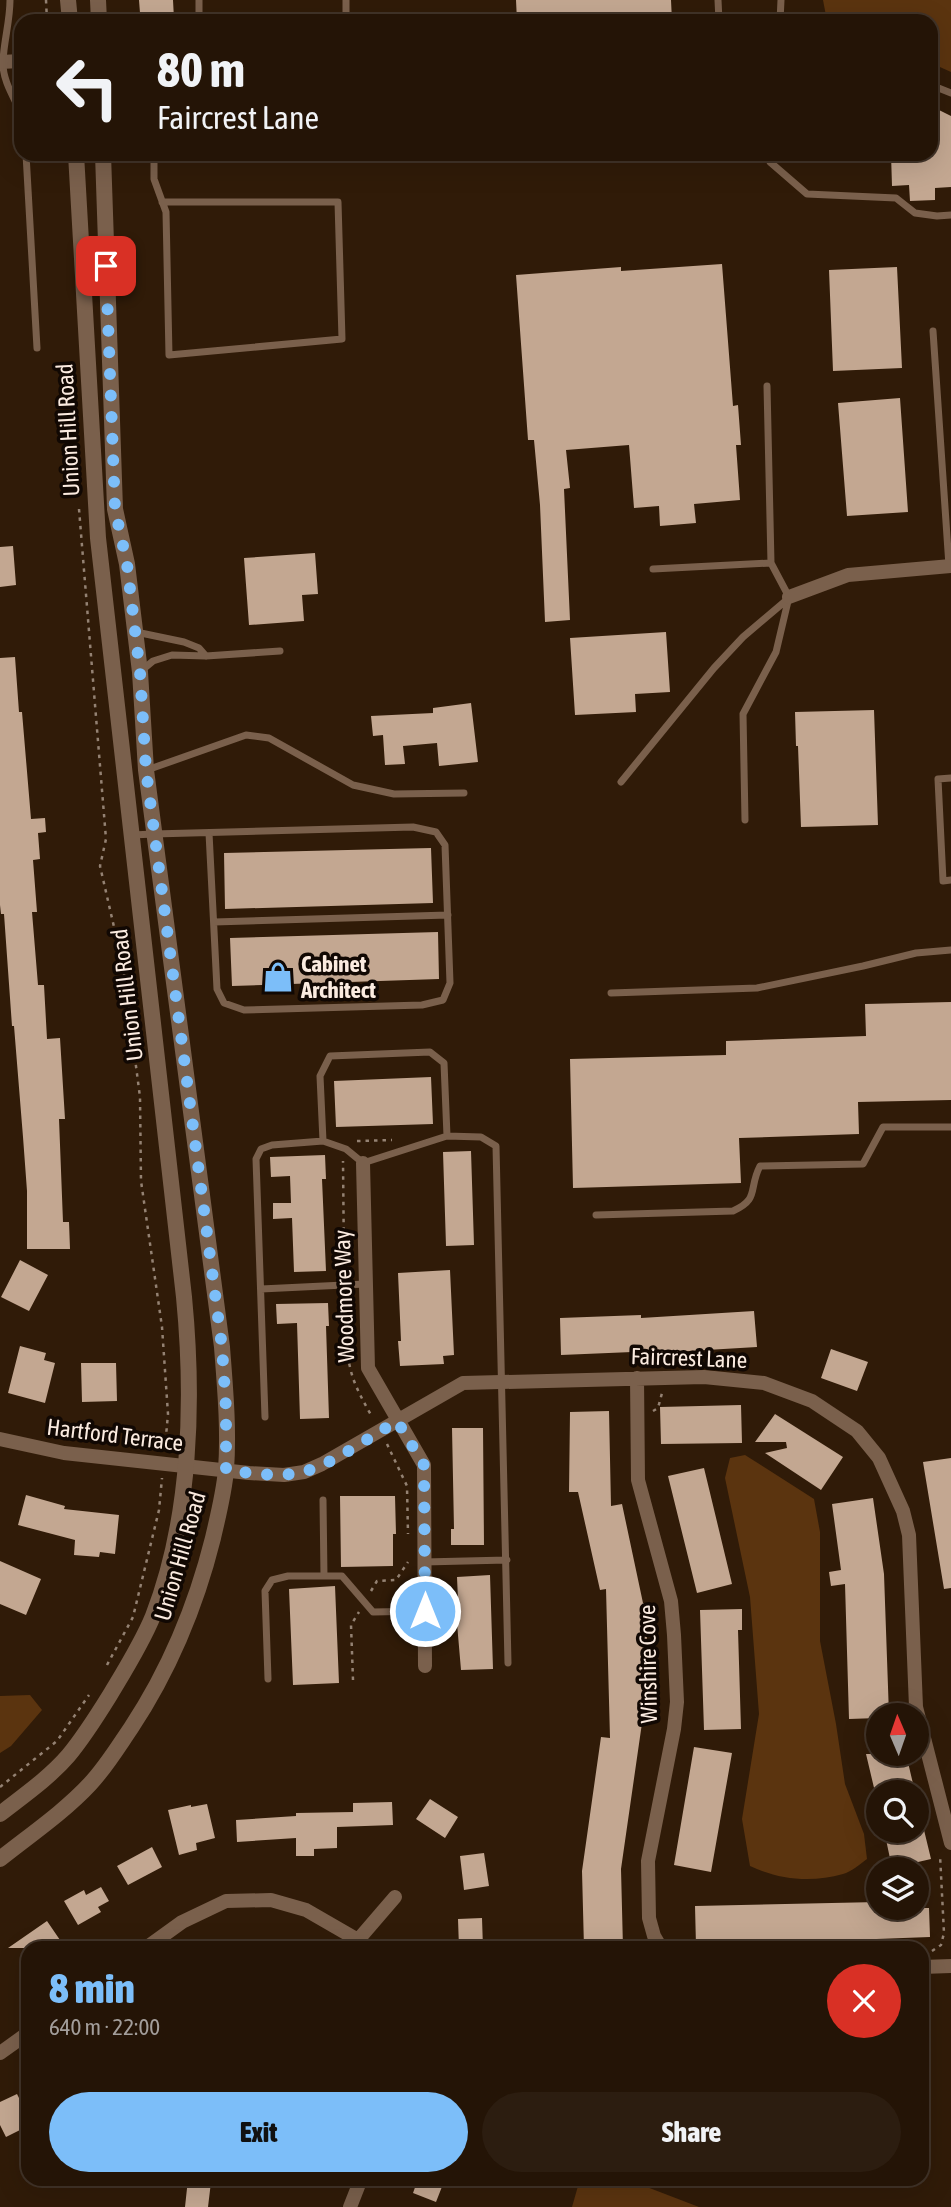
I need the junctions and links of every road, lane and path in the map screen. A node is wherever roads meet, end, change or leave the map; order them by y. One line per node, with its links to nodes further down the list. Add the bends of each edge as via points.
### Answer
1 (9, 0): 2 (lane)
2 (1, 62): 3 (lane)
3 (14, 99)
4 (26, 161): 12 (lane)
5 (76, 161): 30 (street, Union Hill Road, via 98,538)
6 (103, 161): 19 (street, Union Hill Road, via 115,509)
7 (154, 161): 9 (lane)
8 (770, 161): 10 (lane, via 807,194 897,198 915,213)
9 (162, 202): 9 (lane, via 166,212 169,355 342,339 338,201)
10 (951, 215)
11 (933, 331): 16 (lane)
12 (37, 348)
13 (767, 386): 15 (lane)
14 (79, 509): 48 (path, via 106,839 100,866 124,966 140,1097 141,1181 162,1327 168,1415)
15 (771, 563): 17 (lane); 18 (lane)
16 (950, 566): 18 (street, via 848,575)
17 (653, 569)
18 (789, 597): 25 (lane, via 714,668); 27 (lane, via 776,652 743,714)
19 (135, 632): 21 (lane, via 184,642); 22 (street, Union Hill Road)
20 (280, 651): 21 (lane)
21 (206, 656): 22 (lane, via 172,655 153,661)
22 (140, 672): 23 (street, Union Hill Road)
23 (146, 770): 26 (lane, via 246,735 269,738 353,785 394,794); 29 (street, Union Hill Road)
24 (951, 778): 31 (lane, via 938,779 943,881)
25 (621, 782)
26 (464, 793)
27 (745, 820)
28 (209, 832): 29 (lane); 32 (lane, via 413,827 436,832 444,845); 33 (lane)
29 (154, 834): 30 (lane); 50 (street, Union Hill Road, via 222,1347)
30 (132, 835): 49 (street, Union Hill Road, via 188,1335)
31 (951, 880)
32 (448, 915): 33 (lane); 33 (lane, via 450,983 443,1000 408,1006 244,1010 224,1003 218,989)
33 (214, 922)
34 (951, 950): 35 (lane, via 916,953 757,988)
35 (611, 993)
36 (951, 1127): 40 (lane, via 883,1128 863,1164 760,1166 747,1205 733,1211)
37 (447, 1136): 38 (lane, via 444,1063 430,1052 417,1052 330,1056 320,1076); 39 (lane); 44 (lane, via 481,1137 496,1146)
38 (323, 1141): 39 (lane, via 346,1149); 42 (lane, via 272,1145 261,1149 256,1159)
39 (363, 1163): 41 (street, Woodmore Way)
40 (596, 1215)
41 (365, 1284): 42 (lane); 46 (street, Woodmore Way, via 368,1368)
42 (261, 1289): 45 (lane)
43 (637, 1378): 44 (street, Faircrest Lane); 63 (street, Faircrest Lane, via 705,1377 764,1384 813,1401 858,1431 879,1458 909,1535 916,1707); 69 (street, Winshire Cove, via 638,1480 671,1601 677,1702 648,1861 649,1918)
44 (501, 1382): 46 (street, Faircrest Lane, via 463,1383); 52 (lane)
45 (265, 1417)
46 (397, 1421): 50 (street, Faircrest Lane, via 304,1472 284,1475); 53 (street, Woodmore Way, via 424,1465)
47 (1, 1443): 48 (street, Hartford Terrace)
48 (163, 1464): 49 (street, Hartford Terrace); 58 (path, via 159,1510 133,1617)
49 (185, 1467): 50 (street, Hartford Terrace); 62 (street, Union Hill Road, via 167,1573 152,1618 128,1664 68,1757)
50 (226, 1470): 64 (street, Union Hill Road, via 221,1506 192,1607 175,1653 150,1699 90,1784)
51 (323, 1500): 54 (lane)
52 (507, 1560): 53 (lane); 56 (lane)
53 (424, 1562): 55 (street, Woodmore Way)
54 (324, 1576): 55 (lane, via 342,1576 373,1612); 59 (lane, via 272,1580 265,1591)
55 (425, 1611): 57 (street, Woodmore Way)
56 (508, 1663)
57 (425, 1666)
58 (105, 1670)
59 (268, 1679)
60 (92, 1691): 61 (path, via 57,1741)
61 (0, 1787)
62 (0, 1815)
63 (945, 1847): 70 (path, via 944,1933 941,1945)
64 (0, 1860)
65 (395, 1897): 68 (street)
66 (156, 1941): 67 (street, via 182,1922 226,1901 271,1900 306,1910)
67 (356, 1941)
68 (363, 1941)
69 (657, 1941)
70 (929, 1951)
71 (951, 1966): 72 (street)
72 (929, 1967)
73 (21, 2038): 74 (street)
74 (0, 2053)
75 (358, 2186): 76 (street)
76 (350, 2207)

